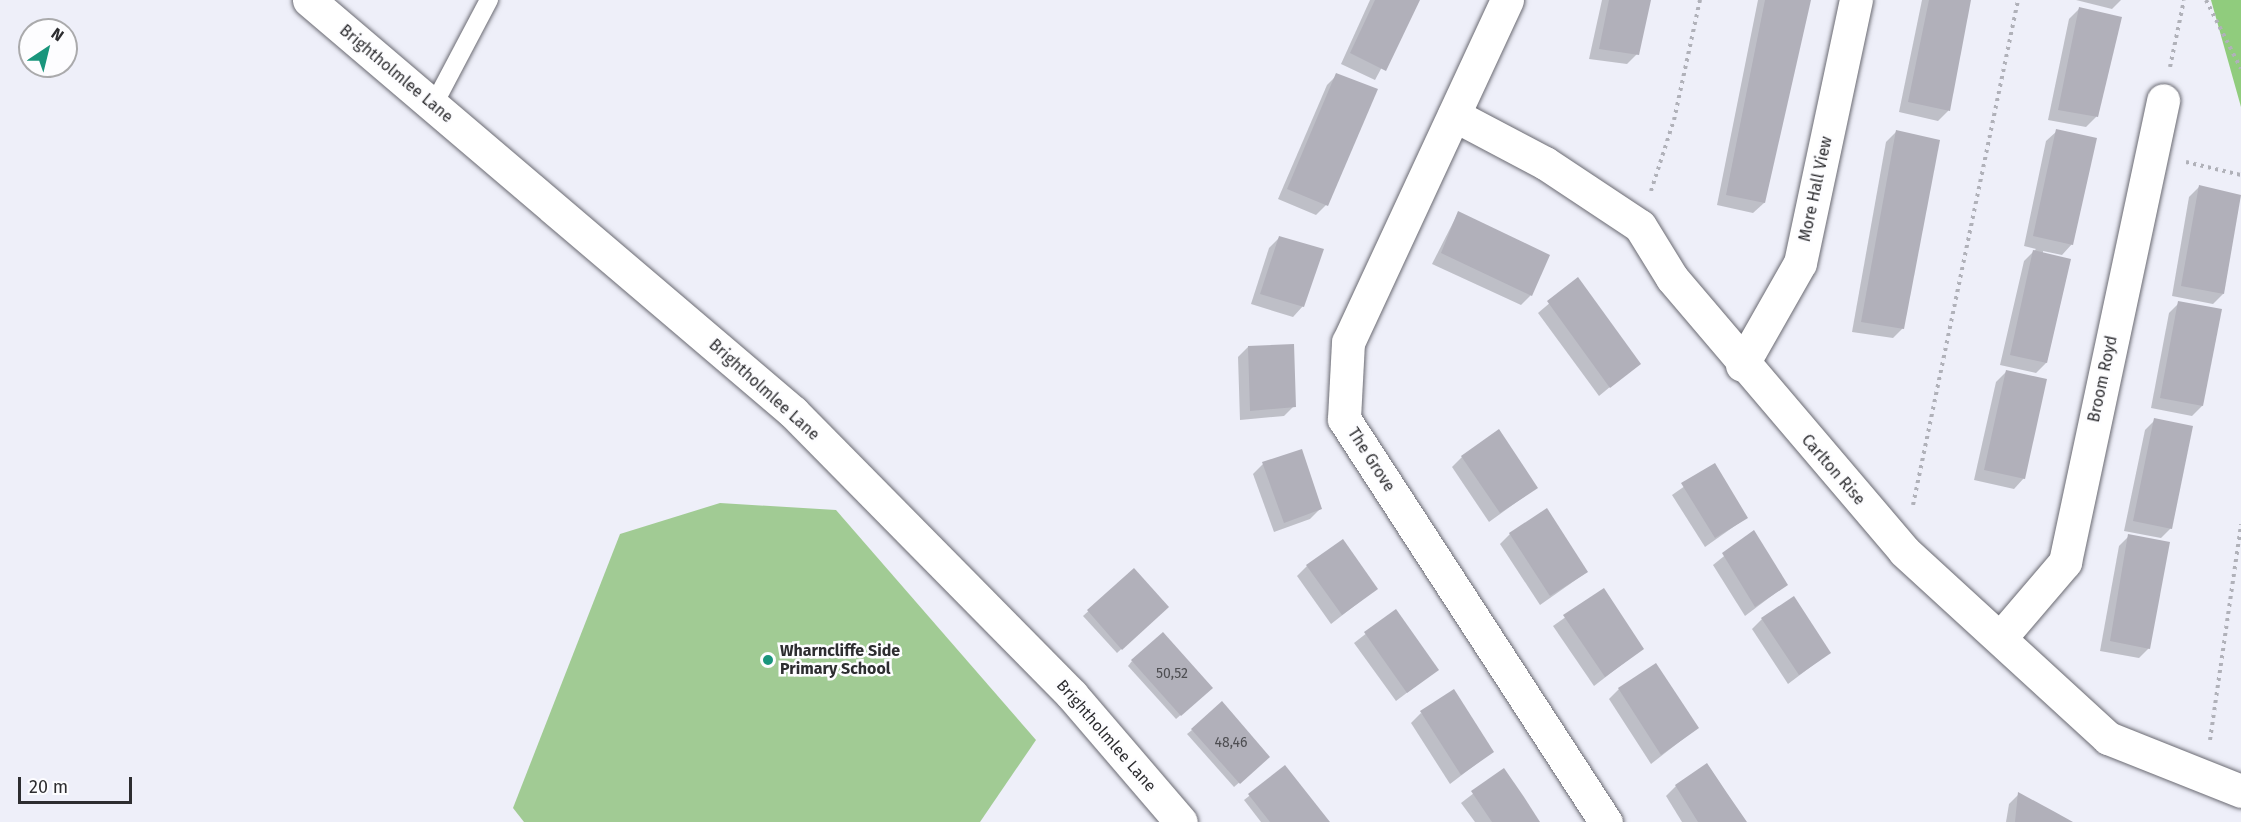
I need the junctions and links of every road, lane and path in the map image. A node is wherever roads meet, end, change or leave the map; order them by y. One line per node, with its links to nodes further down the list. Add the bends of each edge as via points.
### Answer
1 (309, 0): 11 (street, Brightholmlee Lane)
2 (489, 0): 11 (lane)
3 (1507, 0): 12 (street, The Grove)
4 (1700, 0): 15 (path, via 1674,120)
5 (1856, 0): 16 (street, More Hall View, via 1800,263)
6 (2018, 0): 18 (path)
7 (2184, 0): 10 (path)
8 (2206, 0): 9 (path)
9 (2241, 69)
10 (2163, 100): 13 (street, Broom Royd)
11 (433, 106): 22 (street, Brightholmlee Lane, via 793,412 1072,695)
12 (1454, 115): 15 (street, Carlton Rise, via 1545,163); 23 (street, The Grove, via 1348,342 1344,419)
13 (2151, 153): 14 (path); 19 (street, Broom Royd, via 2065,562)
14 (2241, 175)
15 (1640, 226): 16 (street, Carlton Rise, via 1672,278)
16 (1742, 365): 18 (street, Carlton Rise)
17 (2241, 524): 20 (path)
18 (1904, 551): 19 (street, Carlton Rise)
19 (2001, 637): 20 (street, Carlton Rise, via 2108,738)
20 (2204, 780): 21 (street, Carlton Rise)
21 (2241, 791)
22 (1181, 822)
23 (1606, 822)

